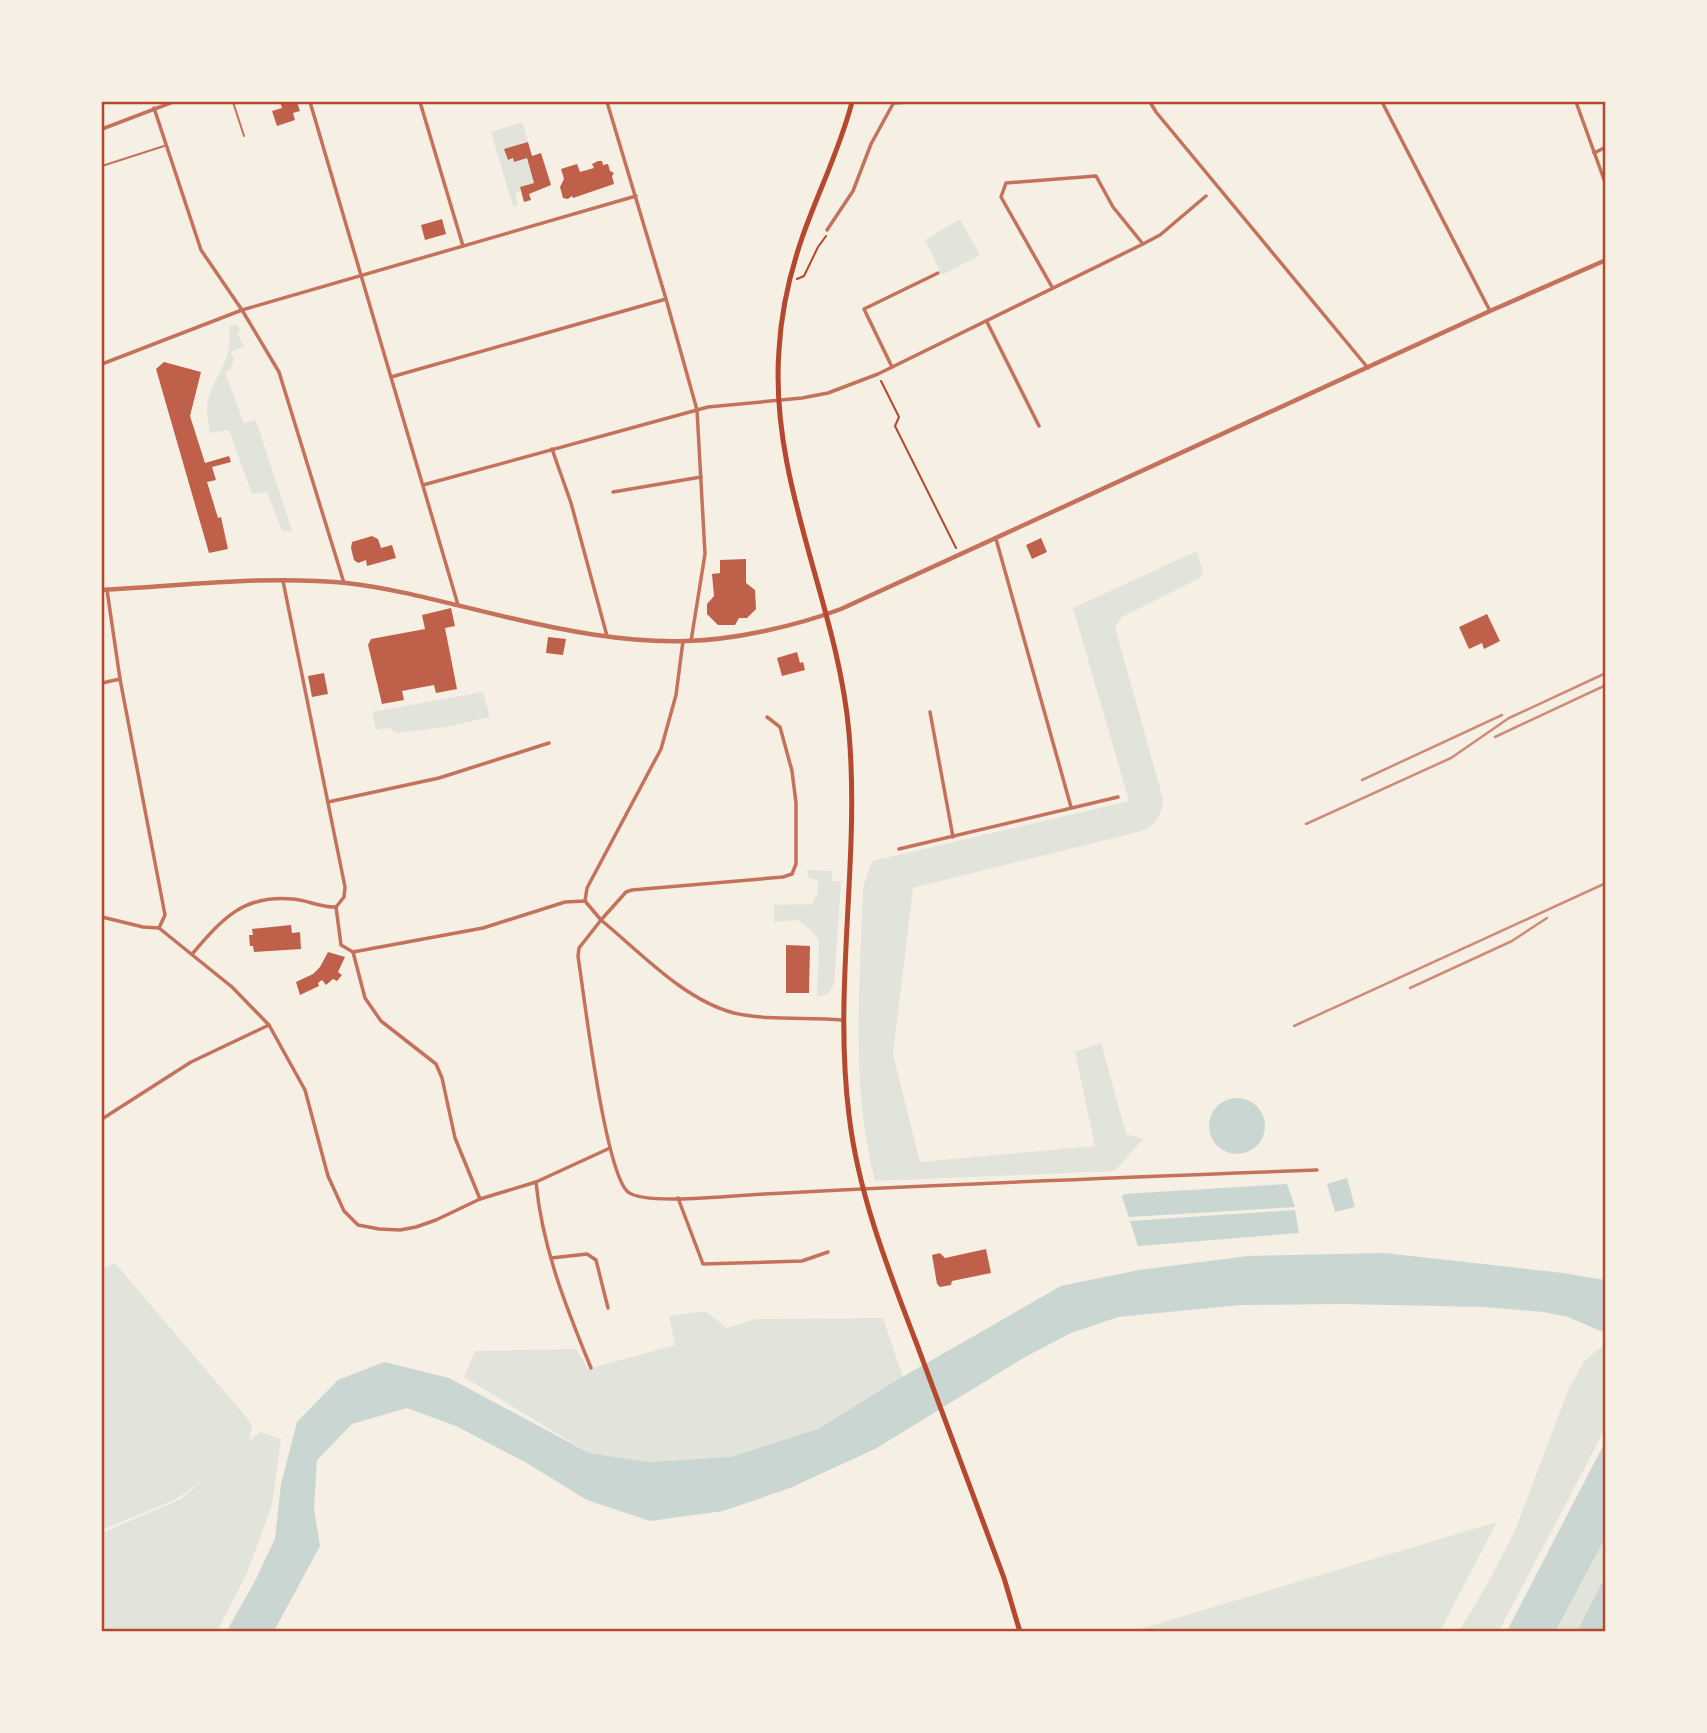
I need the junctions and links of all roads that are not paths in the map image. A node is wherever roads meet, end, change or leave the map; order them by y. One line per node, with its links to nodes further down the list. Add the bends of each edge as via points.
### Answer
1 (173, 102): 12 (street)
2 (233, 102): 14 (lane)
3 (310, 102): 27 (street)
4 (420, 102): 24 (street)
5 (607, 102): 20 (street)
6 (852, 102): 38 (main road, via 789,282 779,350)
7 (894, 102): 8 (street); 22 (street, via 853,191)
8 (909, 102)
9 (1150, 102): 36 (street)
10 (1382, 102): 31 (street)
11 (1576, 102): 17 (street)
12 (154, 108): 13 (street); 15 (street)
13 (102, 129)
14 (244, 136)
15 (166, 145): 18 (lane); 30 (street, via 201,250)
16 (1605, 148): 17 (street)
17 (1594, 153): 19 (street)
18 (102, 166)
19 (1605, 185)
20 (636, 196): 24 (street); 29 (street)
21 (1206, 196): 23 (street)
22 (827, 230)
23 (1143, 244): 28 (street); 28 (street, via 1113,207 1096,176 1006,183 1002,197)
24 (463, 246): 27 (street)
25 (1605, 260): 31 (street)
26 (938, 274): 35 (street, via 864,309)
27 (362, 275): 30 (street); 37 (street)
28 (1052, 288): 32 (street)
29 (666, 299): 37 (street); 39 (street)
30 (242, 310): 34 (street); 47 (street, via 279,372)
31 (1490, 311): 36 (street)
32 (987, 321): 35 (street); 40 (street)
33 (102, 357): 34 (street)
34 (103, 363)
35 (892, 367): 38 (street, via 828,393)
36 (1368, 368): 45 (street)
37 (391, 377): 43 (street)
38 (779, 401): 39 (street); 50 (main road, via 791,479)
39 (697, 410): 41 (street); 42 (street)
40 (1040, 426)
41 (552, 449): 43 (street); 51 (street)
42 (701, 477): 44 (street); 53 (street, via 705,554)
43 (423, 485): 49 (street)
44 (613, 492)
45 (996, 539): 50 (street); 61 (street)
46 (283, 581): 47 (street); 48 (street); 60 (street)
47 (344, 583): 49 (street)
48 (104, 590): 54 (street)
49 (458, 605): 51 (street)
50 (826, 615): 53 (street, via 782,628); 71 (main road, via 848,717 853,806)
51 (607, 636): 52 (street)
52 (682, 641): 53 (street); 64 (street, via 676,695 661,749 587,888)
53 (691, 641)
54 (120, 679): 55 (street); 68 (street, via 165,915)
55 (102, 683)
56 (930, 712): 62 (street)
57 (767, 717): 67 (street, via 780,727 792,771 796,864 792,874 632,890)
58 (549, 743): 60 (street, via 439,778)
59 (1118, 797): 61 (street)
60 (328, 802): 65 (street, via 345,887)
61 (1071, 807): 62 (street)
62 (953, 837): 63 (street)
63 (899, 849)
64 (585, 901): 67 (street); 69 (street, via 565,902 483,928)
65 (336, 907): 69 (street, via 341,945); 70 (street, via 281,898 242,906 219,922)
66 (102, 917): 68 (street)
67 (601, 920): 71 (street, via 712,1006 760,1016); 74 (street, via 578,956)
68 (159, 928): 70 (street)
69 (353, 951): 79 (street, via 365,998 381,1021 436,1064 455,1138)
70 (193, 953): 72 (street)
71 (842, 1020): 77 (main road, via 849,1117)
72 (269, 1025): 73 (street, via 191,1062); 79 (street, via 305,1090 328,1176 344,1211 358,1224 400,1230 436,1220)
73 (102, 1119)
74 (610, 1148): 76 (street); 78 (street, via 619,1181 628,1192 639,1198)
75 (1317, 1170): 77 (street)
76 (536, 1182): 79 (street); 81 (street, via 539,1217)
77 (863, 1188): 78 (street); 84 (main road)
78 (678, 1198): 80 (street, via 703,1264 802,1261)
79 (480, 1199)
80 (828, 1252)
81 (551, 1258): 82 (street, via 587,1254 596,1260); 83 (street)
82 (608, 1308)
83 (591, 1368)
84 (1020, 1632)

